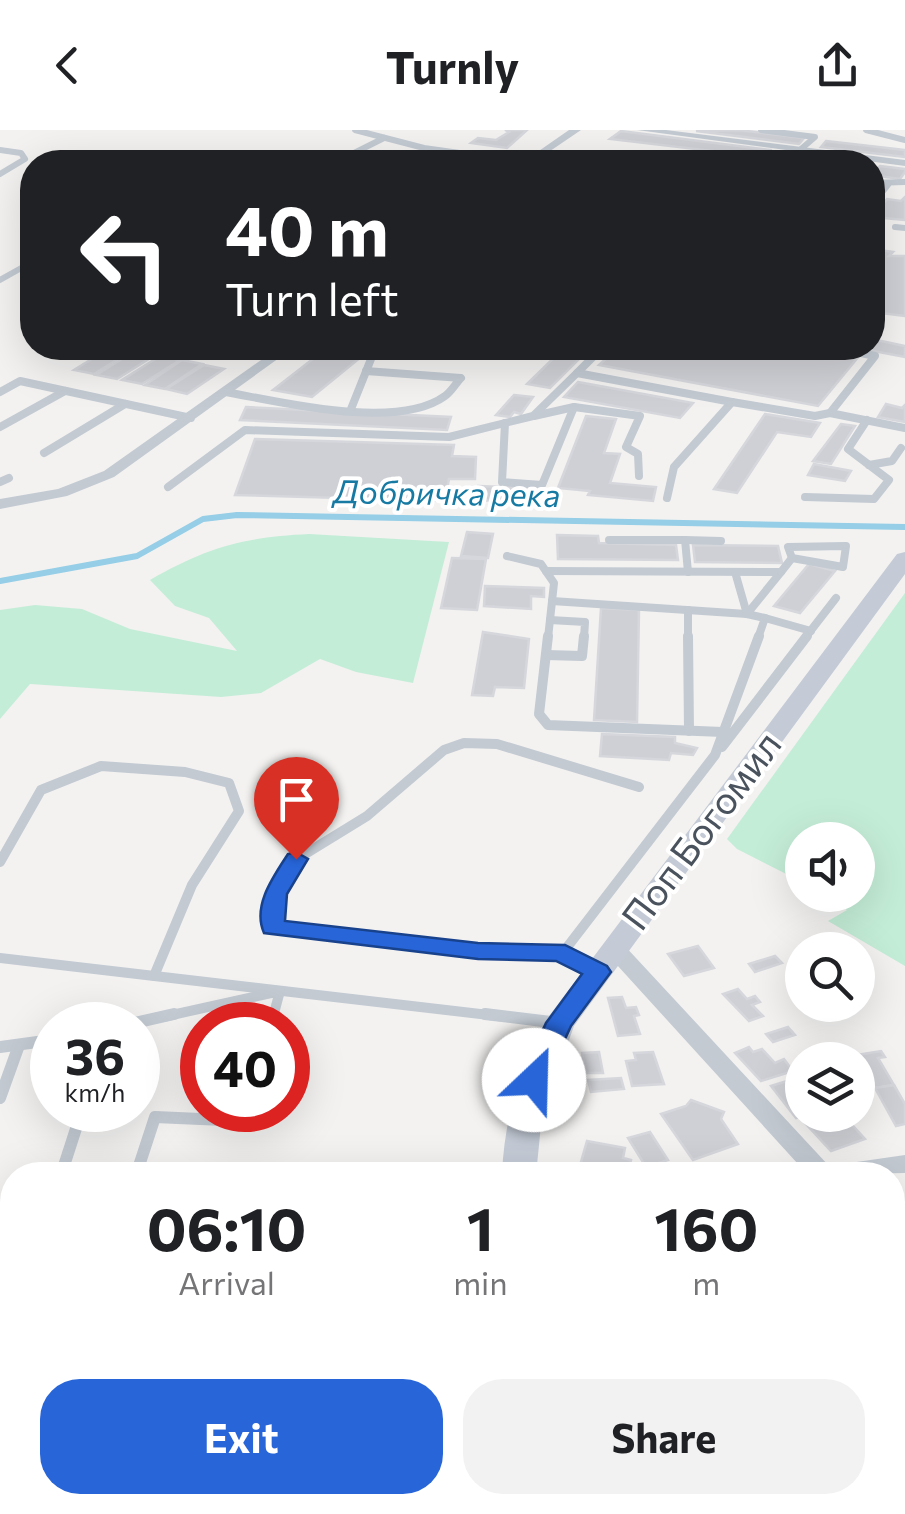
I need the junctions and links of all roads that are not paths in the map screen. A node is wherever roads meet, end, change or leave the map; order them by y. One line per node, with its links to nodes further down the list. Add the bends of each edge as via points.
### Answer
1 (355, 130): 8 (lane)
2 (576, 130): 12 (street)
3 (642, 130): 13 (street)
4 (761, 130): 7 (lane)
5 (824, 130): 7 (lane)
6 (866, 130): 9 (lane)
7 (815, 137): 13 (lane)
8 (384, 138): 10 (lane); 11 (lane)
9 (905, 140)
10 (363, 150)
11 (440, 150)
12 (545, 150)
13 (801, 150)
14 (905, 182): 16 (lane)
15 (885, 185): 16 (lane)
16 (888, 185): 17 (lane)
17 (885, 189)
18 (895, 227): 19 (lane)
19 (905, 228)
20 (270, 360): 28 (street)
21 (370, 360): 24 (lane)
22 (590, 360): 25 (lane)
23 (872, 360): 33 (lane)
24 (366, 371): 32 (lane); 32 (lane, via 462,378 430,407)
25 (576, 374): 29 (lane); 34 (lane)
26 (66, 390): 27 (lane, via 20,380); 30 (lane); 38 (lane)
27 (0, 392)
28 (226, 392): 32 (lane); 35 (street)
29 (732, 402): 33 (lane); 46 (lane, via 674,467)
30 (126, 404): 35 (lane); 41 (lane)
31 (574, 407): 34 (lane); 37 (lane, via 542,484 502,482); 43 (lane, via 640,416 626,447 638,454)
32 (350, 408)
33 (830, 413): 36 (lane)
34 (532, 416): 37 (lane)
35 (190, 418): 47 (street, via 110,474)
36 (868, 420): 39 (lane); 42 (lane, via 848,449)
37 (504, 423): 44 (lane, via 450,437 245,430)
38 (0, 427)
39 (905, 428)
40 (901, 448): 42 (lane, via 892,461)
41 (44, 453)
42 (869, 465): 45 (lane, via 889,480 874,499)
43 (639, 476)
44 (168, 487)
45 (805, 497)
46 (667, 498)
47 (0, 504)
48 (609, 540): 49 (lane)
49 (685, 540): 50 (lane); 55 (lane)
50 (720, 541)
51 (507, 556): 54 (lane, via 528,558)
52 (792, 558): 52 (lane, via 788,547 846,546 843,567); 57 (lane)
53 (905, 559): 73 (street, Поп Богомил)
54 (546, 571): 55 (lane); 59 (lane, via 554,583)
55 (688, 572): 56 (lane)
56 (735, 572): 57 (lane); 61 (lane)
57 (781, 572): 61 (lane)
58 (836, 598): 64 (lane)
59 (552, 600): 60 (lane); 63 (lane)
60 (688, 610): 61 (lane); 66 (lane)
61 (747, 614): 62 (lane)
62 (765, 618): 64 (lane); 67 (lane)
63 (550, 620): 65 (lane); 65 (lane, via 585,622 582,656)
64 (811, 631): 68 (lane)
65 (546, 654): 66 (lane, via 539,714 548,724)
66 (689, 731): 67 (lane)
67 (723, 732): 68 (lane)
68 (715, 756): 71 (lane)
69 (639, 787): 71 (lane, via 497,744 464,744 444,750 366,816 296,859 276,894 273,928 478,951)
70 (0, 862): 74 (lane, via 42,790 101,766 186,772 230,783 240,811 192,884)
71 (565, 953): 73 (lane, via 568,959)
72 (0, 958): 74 (lane)
73 (606, 960): 78 (street, Поп Богомил); 88 (street)
74 (154, 976): 75 (lane)
75 (280, 990): 76 (lane); 77 (lane); 78 (lane)
76 (277, 1002)
77 (160, 1017)
78 (560, 1023): 87 (street, Поп Богомил, via 534,1080)
79 (30, 1045): 81 (lane)
80 (0, 1047): 81 (lane)
81 (18, 1048): 82 (lane)
82 (0, 1098)
83 (180, 1118): 86 (lane, via 155,1117)
84 (75, 1132): 85 (lane)
85 (66, 1162)
86 (140, 1162)
87 (519, 1162)
88 (813, 1162)

